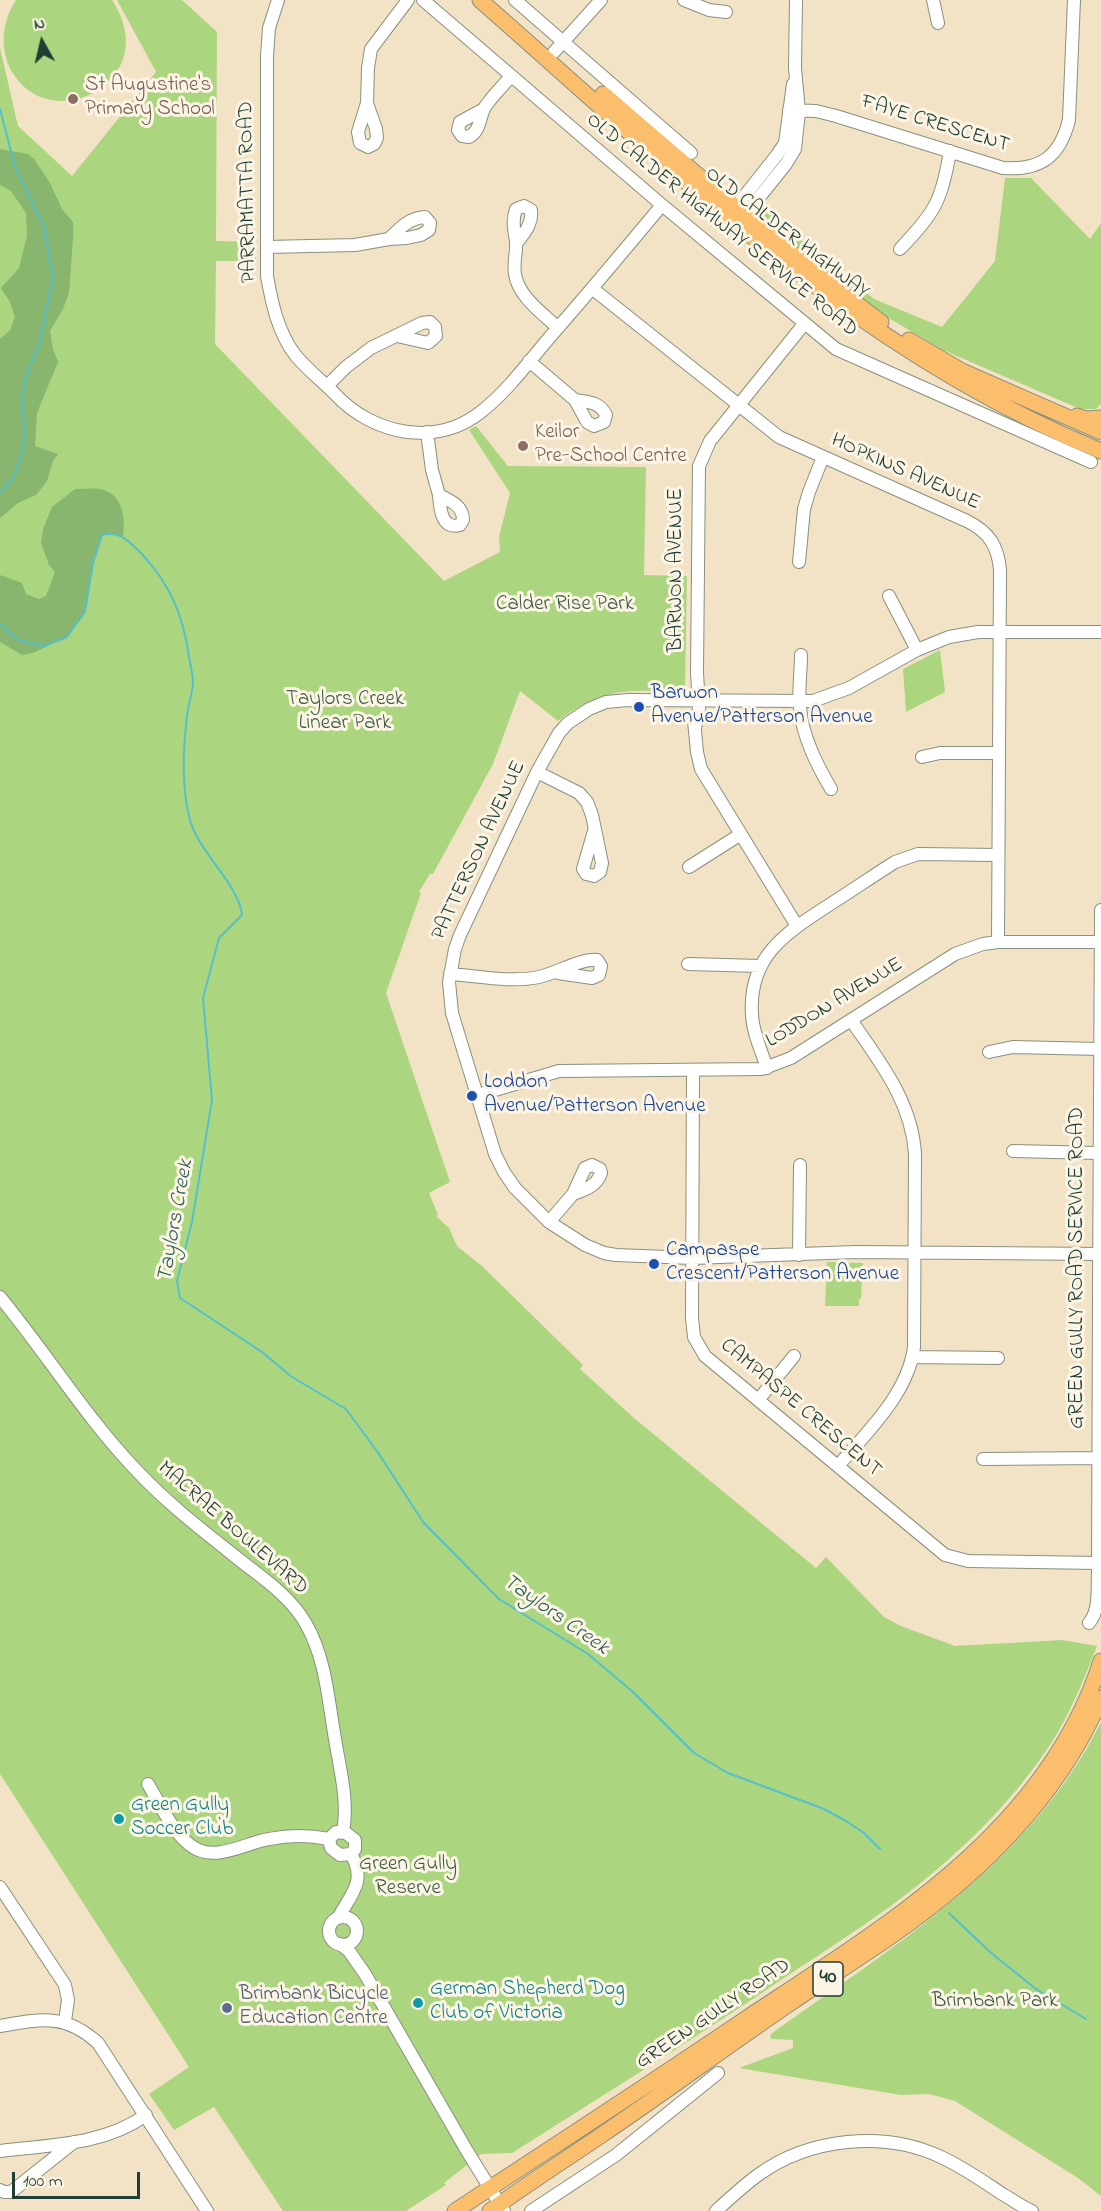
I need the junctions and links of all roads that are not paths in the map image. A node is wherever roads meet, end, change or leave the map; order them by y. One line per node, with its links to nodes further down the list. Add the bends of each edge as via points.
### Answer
1 (408, 0): 16 (street, via 371,49)
2 (423, 0): 15 (street, OLD CALDER HIGHWAY SERVICE ROAD)
3 (480, 0): 14 (main road, OLD CALDER HIGHWAY)
4 (494, 0): 14 (main road, OLD CALDER HIGHWAY)
5 (515, 0): 14 (street, OLD CALDER HIGHWAY SERVICE ROAD)
6 (601, 0): 14 (street)
7 (684, 0): 12 (street)
8 (796, 0): 18 (street)
9 (933, 0): 13 (street)
10 (1074, 0): 19 (street, FAYE CRESCENT, via 1069,120 1056,150 1032,167 1016,169)
11 (273, 2): 25 (street, PARRAMATTA ROAD, via 267,56)
12 (726, 12)
13 (938, 24)
14 (555, 51): 20 (street, OLD CALDER HIGHWAY SERVICE ROAD); 22 (main road, OLD CALDER HIGHWAY)
15 (511, 76): 17 (street); 21 (street, OLD CALDER HIGHWAY SERVICE ROAD)
16 (367, 104)
17 (484, 109)
18 (794, 111): 19 (street, FAYE CRESCENT, via 836,116); 22 (street, via 781,148)
19 (950, 151): 26 (street, via 938,202)
20 (691, 153)
21 (662, 205): 27 (street, PARRAMATTA ROAD); 28 (street, OLD CALDER HIGHWAY SERVICE ROAD)
22 (737, 214): 32 (main road, OLD CALDER HIGHWAY, via 888,326); 40 (main road, OLD CALDER HIGHWAY, via 823,293 916,357)
23 (389, 239): 25 (street, via 355,245)
24 (516, 244): 29 (street, via 518,285)
25 (267, 247): 33 (street, PARRAMATTA ROAD, via 272,303 285,340)
26 (900, 249)
27 (593, 289): 29 (street, PARRAMATTA ROAD); 35 (street, HOPKINS AVENUE)
28 (804, 324): 35 (street, BARWON AVENUE); 40 (street, OLD CALDER HIGHWAY SERVICE ROAD, via 844,354)
29 (558, 328): 31 (street, PARRAMATTA ROAD)
30 (397, 336): 33 (street, via 360,355)
31 (529, 361): 34 (street); 37 (street, PARRAMATTA ROAD, via 476,416)
32 (962, 371): 36 (main road, via 1081,417); 38 (main road, OLD CALDER HIGHWAY)
33 (327, 387): 37 (street, PARRAMATTA ROAD, via 344,404 374,423 394,430)
34 (575, 400)
35 (739, 405): 39 (street, HOPKINS AVENUE, via 779,437); 48 (street, BARWON AVENUE, via 710,441 699,466)
36 (1101, 418)
37 (427, 432): 41 (street)
38 (1101, 432)
39 (823, 457): 42 (street, via 806,500); 44 (street, HOPKINS AVENUE, via 986,532 999,559)
40 (1096, 457)
41 (439, 495)
42 (799, 562)
43 (889, 596): 46 (street)
44 (999, 631): 45 (street, PATTERSON AVENUE); 46 (street, PATTERSON AVENUE, via 949,637); 50 (street, HOPKINS AVENUE)
45 (1101, 632)
46 (917, 651): 49 (street, PATTERSON AVENUE, via 835,694)
47 (801, 656): 49 (street)
48 (696, 700): 49 (street, PATTERSON AVENUE); 52 (street, PATTERSON AVENUE, via 628,700 598,705 578,716 560,733); 55 (street, BARWON AVENUE, via 695,728 701,769)
49 (800, 702): 53 (street, via 810,747)
50 (999, 753): 51 (street, via 940,753); 56 (street, HOPKINS AVENUE)
51 (922, 757)
52 (537, 772): 54 (street, via 584,797); 65 (street, PATTERSON AVENUE, via 460,935)
53 (831, 789)
54 (594, 831)
55 (741, 834): 57 (street); 59 (street, BARWON AVENUE)
56 (998, 855): 59 (street, via 910,855); 60 (street, HOPKINS AVENUE)
57 (688, 867)
58 (1101, 910): 61 (street, GREEN GULLY ROAD SERVICE ROAD)
59 (797, 926): 63 (street, via 779,940)
60 (998, 942): 61 (street, LODDON AVENUE); 66 (street, LODDON AVENUE, via 955,954)
61 (1101, 942): 67 (street, GREEN GULLY ROAD SERVICE ROAD)
62 (688, 964): 63 (street)
63 (761, 966): 69 (street, via 752,1017)
64 (558, 973): 65 (street, via 523,979)
65 (450, 974): 71 (street, PATTERSON AVENUE, via 452,1013)
66 (851, 1020): 69 (street, LODDON AVENUE, via 791,1058); 77 (street, via 908,1113 915,1154)
67 (1099, 1049): 68 (street, via 1013,1047); 73 (street, GREEN GULLY ROAD SERVICE ROAD)
68 (989, 1052)
69 (767, 1068): 70 (street, LODDON AVENUE)
70 (693, 1071): 71 (street, LODDON AVENUE, via 559,1071); 80 (street, CAMPASPE CRESCENT)
71 (478, 1095): 76 (street, PATTERSON AVENUE, via 504,1173)
72 (1012, 1152): 73 (street)
73 (1098, 1153): 78 (street, GREEN GULLY ROAD SERVICE ROAD)
74 (800, 1165): 79 (street)
75 (573, 1194): 76 (street)
76 (549, 1222): 80 (street, PATTERSON AVENUE, via 604,1253)
77 (913, 1253): 78 (street, PATTERSON AVENUE); 79 (street, PATTERSON AVENUE); 83 (street)
78 (1101, 1254): 86 (street, GREEN GULLY ROAD SERVICE ROAD)
79 (800, 1255): 80 (street, PATTERSON AVENUE)
80 (692, 1258): 85 (street, CAMPASPE CRESCENT, via 692,1318 697,1344 705,1356)
81 (0, 1297): 94 (street, MACRAE BOULEVARD, via 128,1461 170,1503 276,1589 306,1622 327,1689 345,1805)
82 (794, 1356): 85 (street)
83 (913, 1357): 84 (street); 88 (street, via 890,1403)
84 (998, 1358)
85 (759, 1399): 88 (street, CAMPASPE CRESCENT)
86 (1099, 1458): 87 (street); 89 (street, GREEN GULLY ROAD SERVICE ROAD)
87 (983, 1459)
88 (838, 1466): 89 (street, CAMPASPE CRESCENT, via 945,1555 968,1561)
89 (1098, 1563): 90 (street, GREEN GULLY ROAD SERVICE ROAD, via 1096,1608)
90 (1089, 1623)
91 (1101, 1661): 110 (main road, GREEN GULLY ROAD / 40, via 1083,1709 1053,1761 1011,1815 950,1876 860,1943)
92 (1101, 1698): 112 (main road, GREEN GULLY ROAD / 40, via 1071,1755 1034,1807 948,1893)
93 (148, 1784): 95 (street, via 179,1834 200,1851 219,1853 292,1836)
94 (343, 1832): 95 (street, via 333,1833); 96 (street, via 355,1840)
95 (329, 1839): 96 (street, via 336,1852)
96 (351, 1854): 98 (street, via 358,1878)
97 (0, 1887): 104 (street, via 65,1985)
98 (349, 1901): 99 (street); 100 (street)
99 (338, 1918): 100 (street); 102 (street, via 329,1932)
100 (352, 1920): 101 (street, via 357,1928)
101 (355, 1937): 102 (street, via 349,1944); 103 (street)
102 (340, 1944): 103 (street)
103 (365, 1974): 110 (street)
104 (65, 2021): 105 (street, via 45,2019); 107 (street, via 98,2043)
105 (0, 2026)
106 (718, 2073): 116 (street, via 616,2155)
107 (146, 2115): 108 (street, via 115,2133); 114 (street)
108 (75, 2141): 109 (street); 111 (street, via 11,2192)
109 (0, 2151)
110 (490, 2188): 112 (street); 115 (main road, GREEN GULLY ROAD / 40)
111 (0, 2190)
112 (498, 2209)
113 (1029, 2210): 117 (street, via 940,2156 910,2146 874,2141 813,2148 787,2158 758,2175)
114 (206, 2211)
115 (455, 2211)
116 (531, 2211)
117 (716, 2211)

